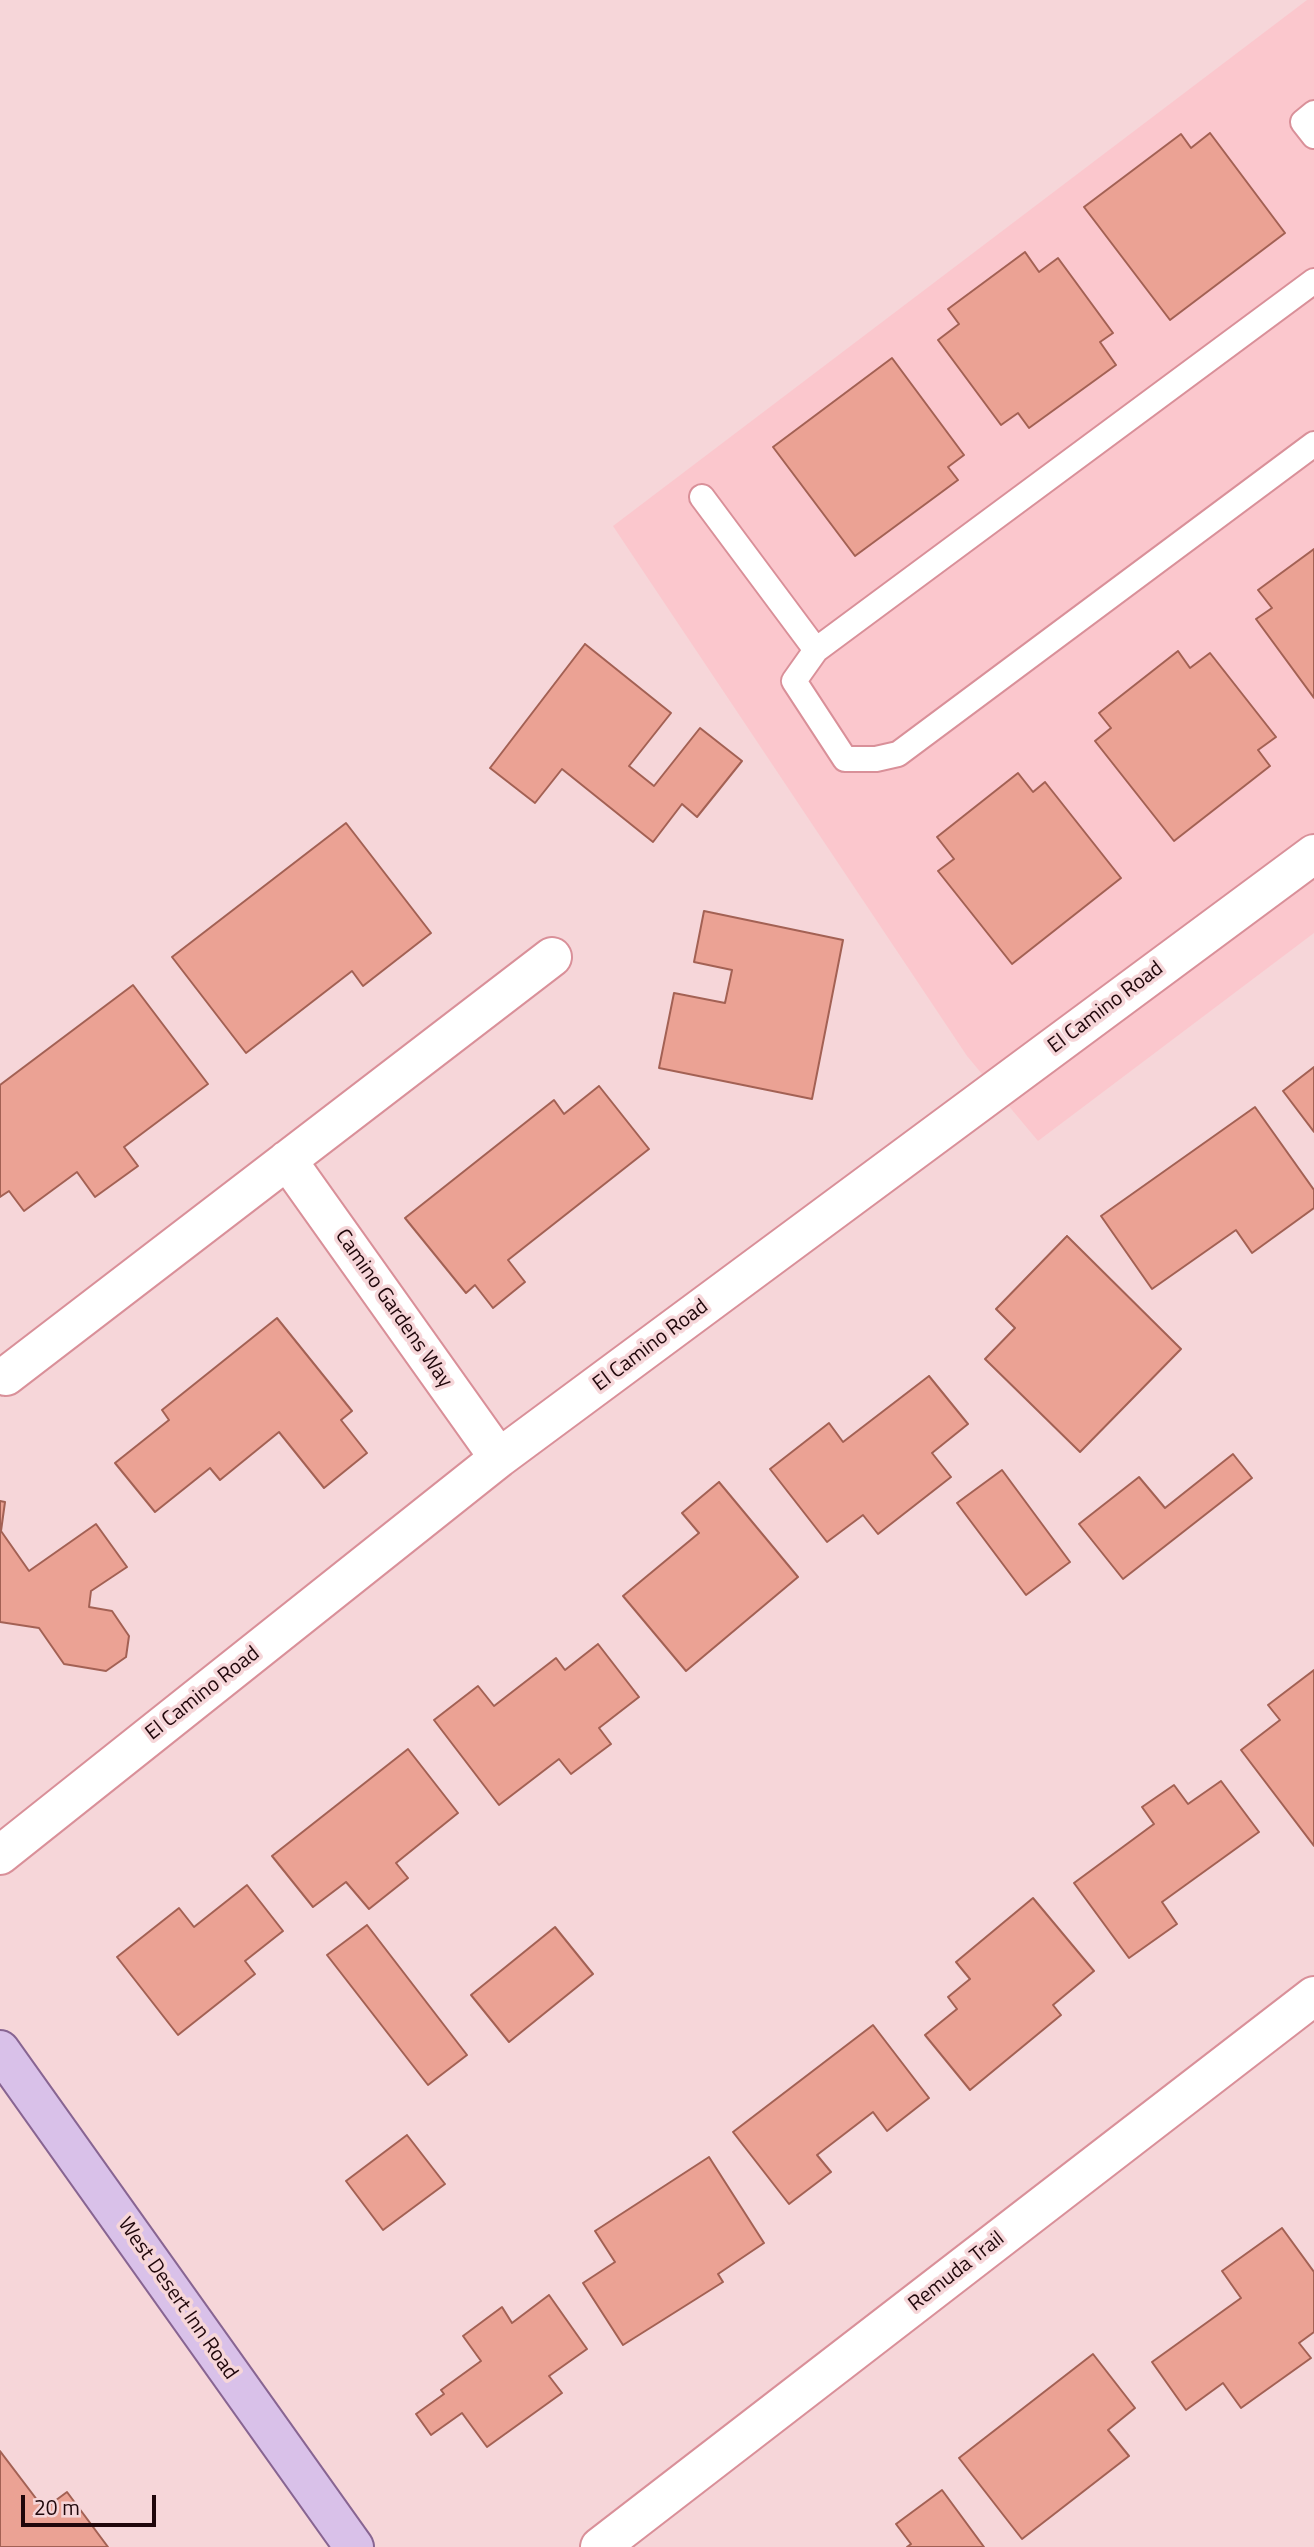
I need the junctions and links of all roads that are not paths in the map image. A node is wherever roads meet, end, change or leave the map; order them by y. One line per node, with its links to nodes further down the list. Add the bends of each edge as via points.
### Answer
1 (1314, 113): 2 (lane, via 1303,122)
2 (1314, 136)
3 (1314, 281): 6 (lane)
4 (1314, 444): 6 (lane, via 898,754 845,759 794,681)
5 (702, 497): 6 (lane)
6 (816, 650)
7 (1314, 854): 11 (street, El Camino Road)
8 (552, 957): 9 (street)
9 (287, 1160): 10 (street); 11 (street, Camino Gardens Way)
10 (6, 1376)
11 (499, 1458): 12 (street, El Camino Road)
12 (0, 1855)
13 (1314, 1996): 16 (street, Remuda Trail)
14 (0, 2050): 15 (main road, West Desert Inn Road)
15 (354, 2547)
16 (600, 2547)

